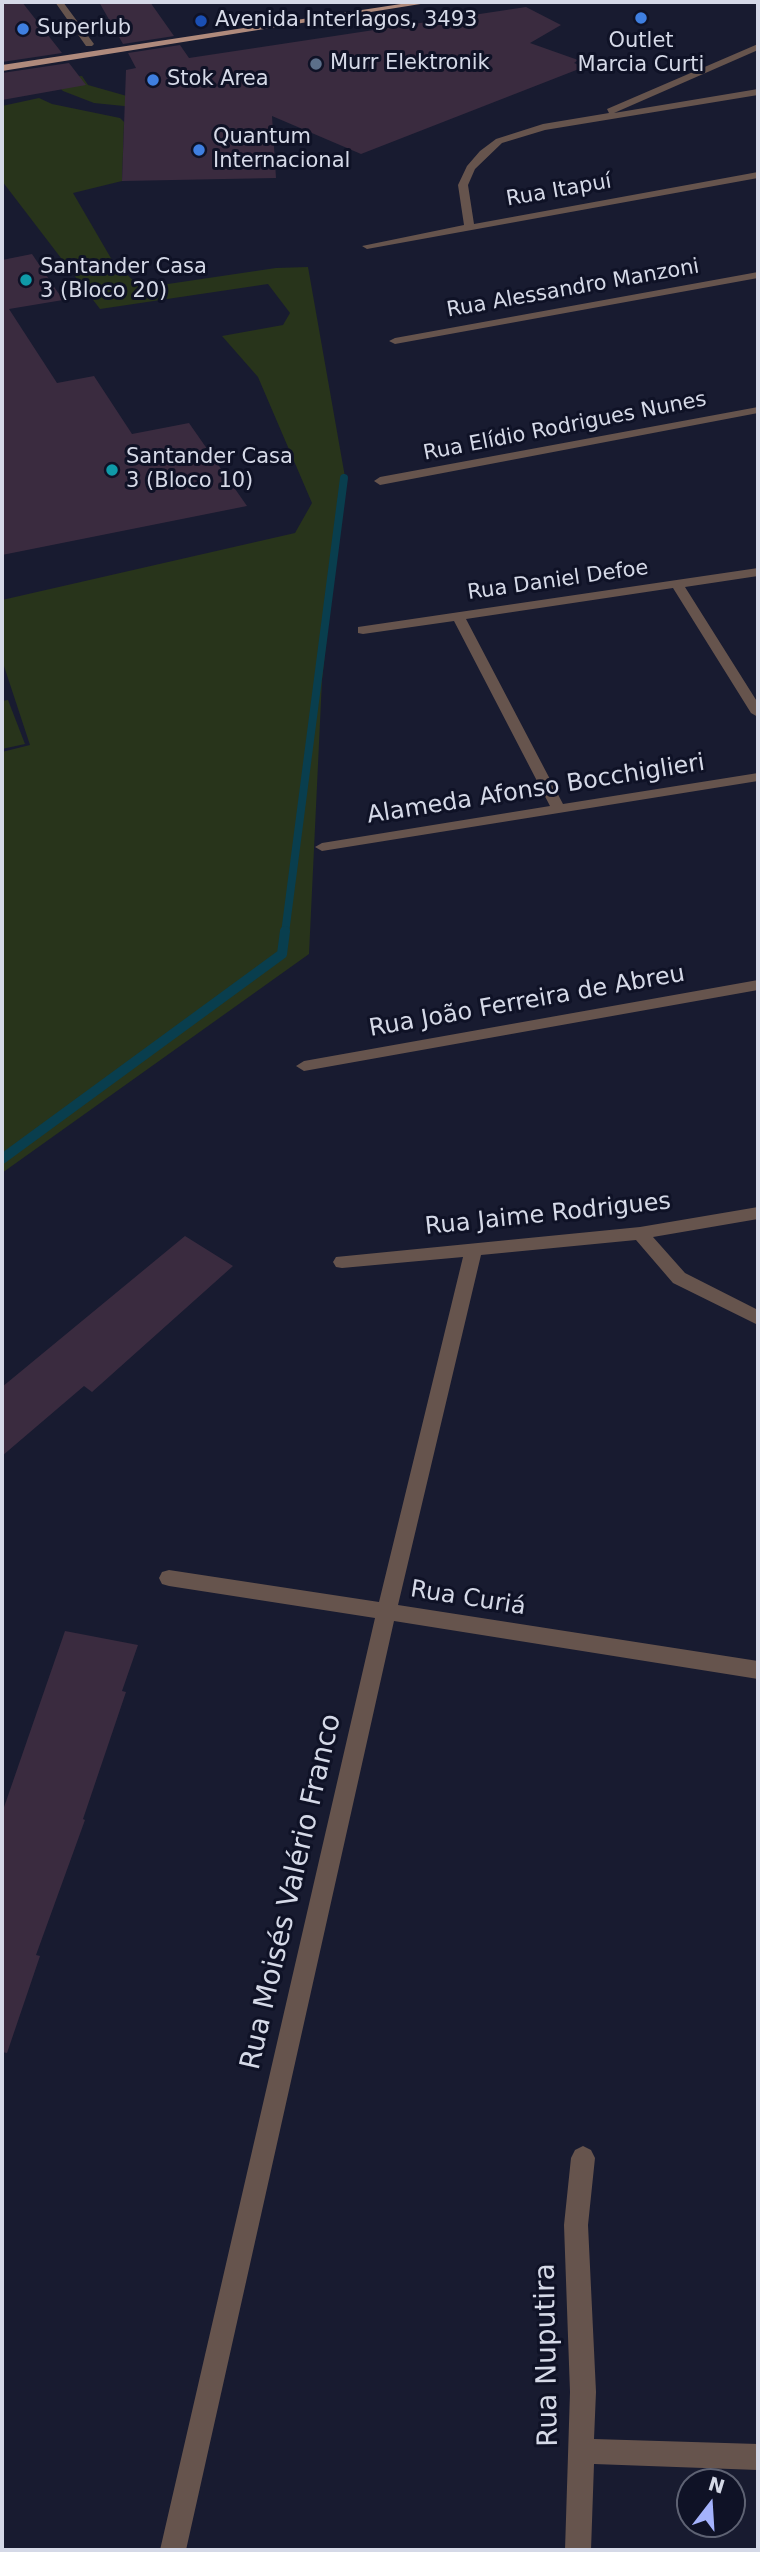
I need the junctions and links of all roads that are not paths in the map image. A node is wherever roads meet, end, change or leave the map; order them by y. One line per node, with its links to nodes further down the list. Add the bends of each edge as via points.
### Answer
1 (59, 2): 4 (street)
2 (367, 2): 4 (main road)
3 (429, 2): 7 (main road)
4 (89, 44): 6 (main road)
5 (758, 47): 9 (street)
6 (2, 58)
7 (2, 68)
8 (758, 92): 9 (street)
9 (592, 120): 11 (street, via 518,133 483,153 463,185)
10 (758, 175): 11 (street, Rua Itapuí)
11 (469, 226): 12 (street, Rua Itapuí)
12 (367, 246)
13 (758, 275): 14 (street, Rua Alessandro Manzoni)
14 (395, 341)
15 (758, 410): 16 (street, Rua Elídio Rodrigues Nunes)
16 (380, 481)
17 (758, 572): 18 (street, Rua Daniel Defoe)
18 (676, 583): 19 (street, Rua Daniel Defoe); 21 (street)
19 (458, 615): 20 (street, Rua Daniel Defoe); 23 (street)
20 (363, 630)
21 (758, 713)
22 (758, 777): 23 (street, Alameda Afonso Bocchiglieri)
23 (559, 809): 24 (street, Alameda Afonso Bocchiglieri)
24 (322, 847)
25 (758, 985): 26 (street, Rua João Ferreira de Abreu)
26 (304, 1066)
27 (758, 1213): 28 (street, Rua Jaime Rodrigues)
28 (639, 1233): 29 (street, Rua Jaime Rodrigues); 31 (street, via 679,1278)
29 (474, 1249): 30 (street, Rua Jaime Rodrigues); 33 (street, Rua Moisés Valério Franco)
30 (342, 1262)
31 (758, 1318)
32 (169, 1578): 33 (street, Rua Curiá)
33 (386, 1613): 34 (street, Rua Curiá); 38 (street, Rua Moisés Valério Franco)
34 (758, 1670)
35 (583, 2158): 36 (street, Rua Nuputira, via 576,2225 583,2347)
36 (582, 2451): 37 (street); 39 (street, Rua Nuputira)
37 (758, 2457)
38 (173, 2550)
39 (578, 2550)

